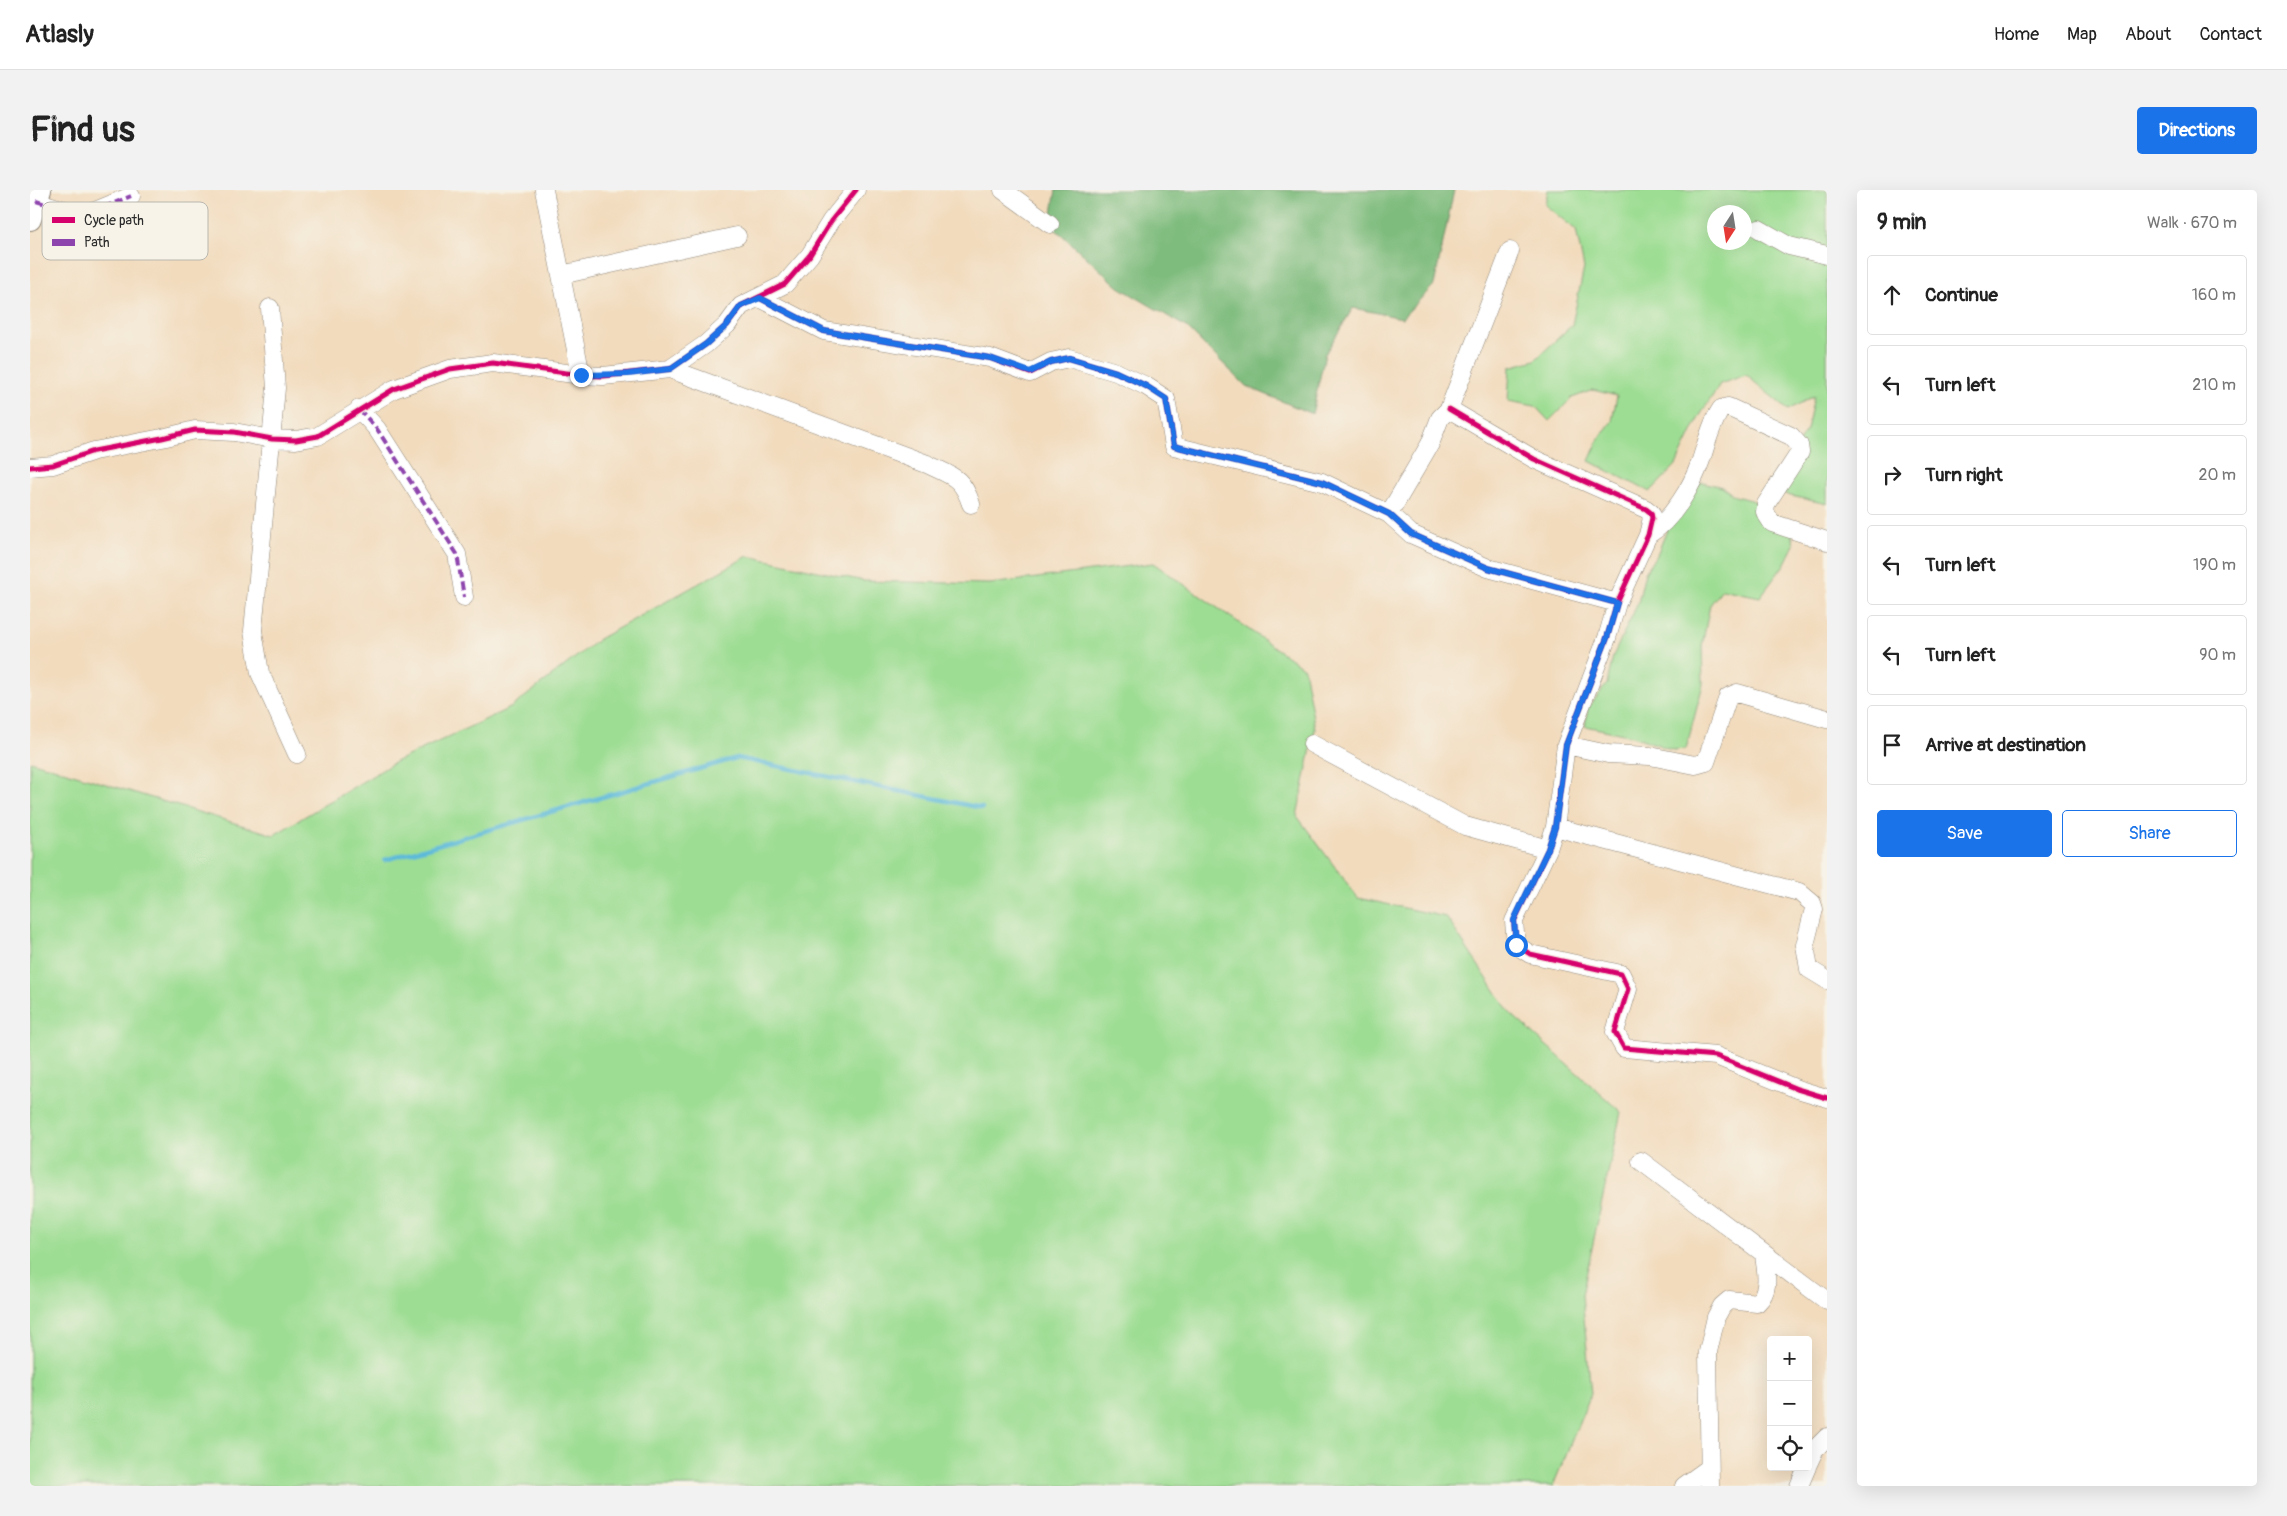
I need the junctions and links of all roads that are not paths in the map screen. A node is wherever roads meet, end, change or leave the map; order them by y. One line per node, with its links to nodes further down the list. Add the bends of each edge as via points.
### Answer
1 (544, 190): 11 (street)
2 (856, 190): 12 (street, via 830,221 810,255 794,274 785,284)
3 (1004, 190): 6 (street)
4 (131, 196): 5 (street)
5 (117, 202)
6 (1050, 224)
7 (1759, 229): 10 (street, via 1789,246)
8 (737, 236): 11 (street)
9 (1510, 250): 17 (street)
10 (1827, 255)
11 (561, 275): 15 (street)
12 (760, 298): 14 (street, via 741,306 727,325 706,344); 21 (street, via 824,331 990,358 1030,372 1069,358 1116,372 1166,399 1174,446 1322,482)
13 (270, 308): 18 (street, via 276,388)
14 (670, 369): 15 (street); 20 (street, via 927,464 958,480 966,488)
15 (581, 375): 16 (street, via 493,363 450,369 394,389)
16 (359, 409): 18 (street, via 318,436 296,440); 24 (street, via 377,429 457,554)
17 (1449, 409): 21 (street, via 1440,418 1430,444); 22 (street, via 1534,459 1646,509 1652,518)
18 (272, 439): 19 (street, via 234,432 195,430 94,451 53,465); 29 (street, via 253,631 260,673)
19 (30, 467)
20 (971, 504)
21 (1389, 514): 25 (street, via 1411,534 1488,568)
22 (1648, 535): 23 (street, via 1661,527 1672,514 1701,462 1715,418 1721,409 1728,407 1791,436 1799,445 1800,452 1766,504 1765,512 1772,522); 25 (street)
23 (1827, 541)
24 (464, 597)
25 (1617, 603): 28 (street)
26 (1827, 719): 28 (street, via 1737,693 1728,697 1706,762 1695,765)
27 (1312, 744): 31 (street, via 1465,826)
28 (1566, 745): 30 (street)
29 (297, 754)
30 (1555, 827): 31 (street); 32 (street, via 1799,892 1814,909 1805,945 1809,969)
31 (1548, 849): 33 (street, via 1514,920 1516,945 1530,954 1621,974 1628,989 1615,1032 1624,1048 1716,1056)
32 (1827, 980)
33 (1827, 1098)
34 (1641, 1161): 35 (street)
35 (1764, 1255): 36 (street); 39 (street, via 1767,1285 1764,1297 1757,1303 1729,1300 1716,1317 1708,1352)
36 (1827, 1302)
37 (1827, 1437): 38 (street)
38 (1812, 1455)
39 (1709, 1468): 41 (street); 42 (street)
40 (1805, 1471): 43 (street)
41 (1684, 1486)
42 (1710, 1486)
43 (1799, 1486)

